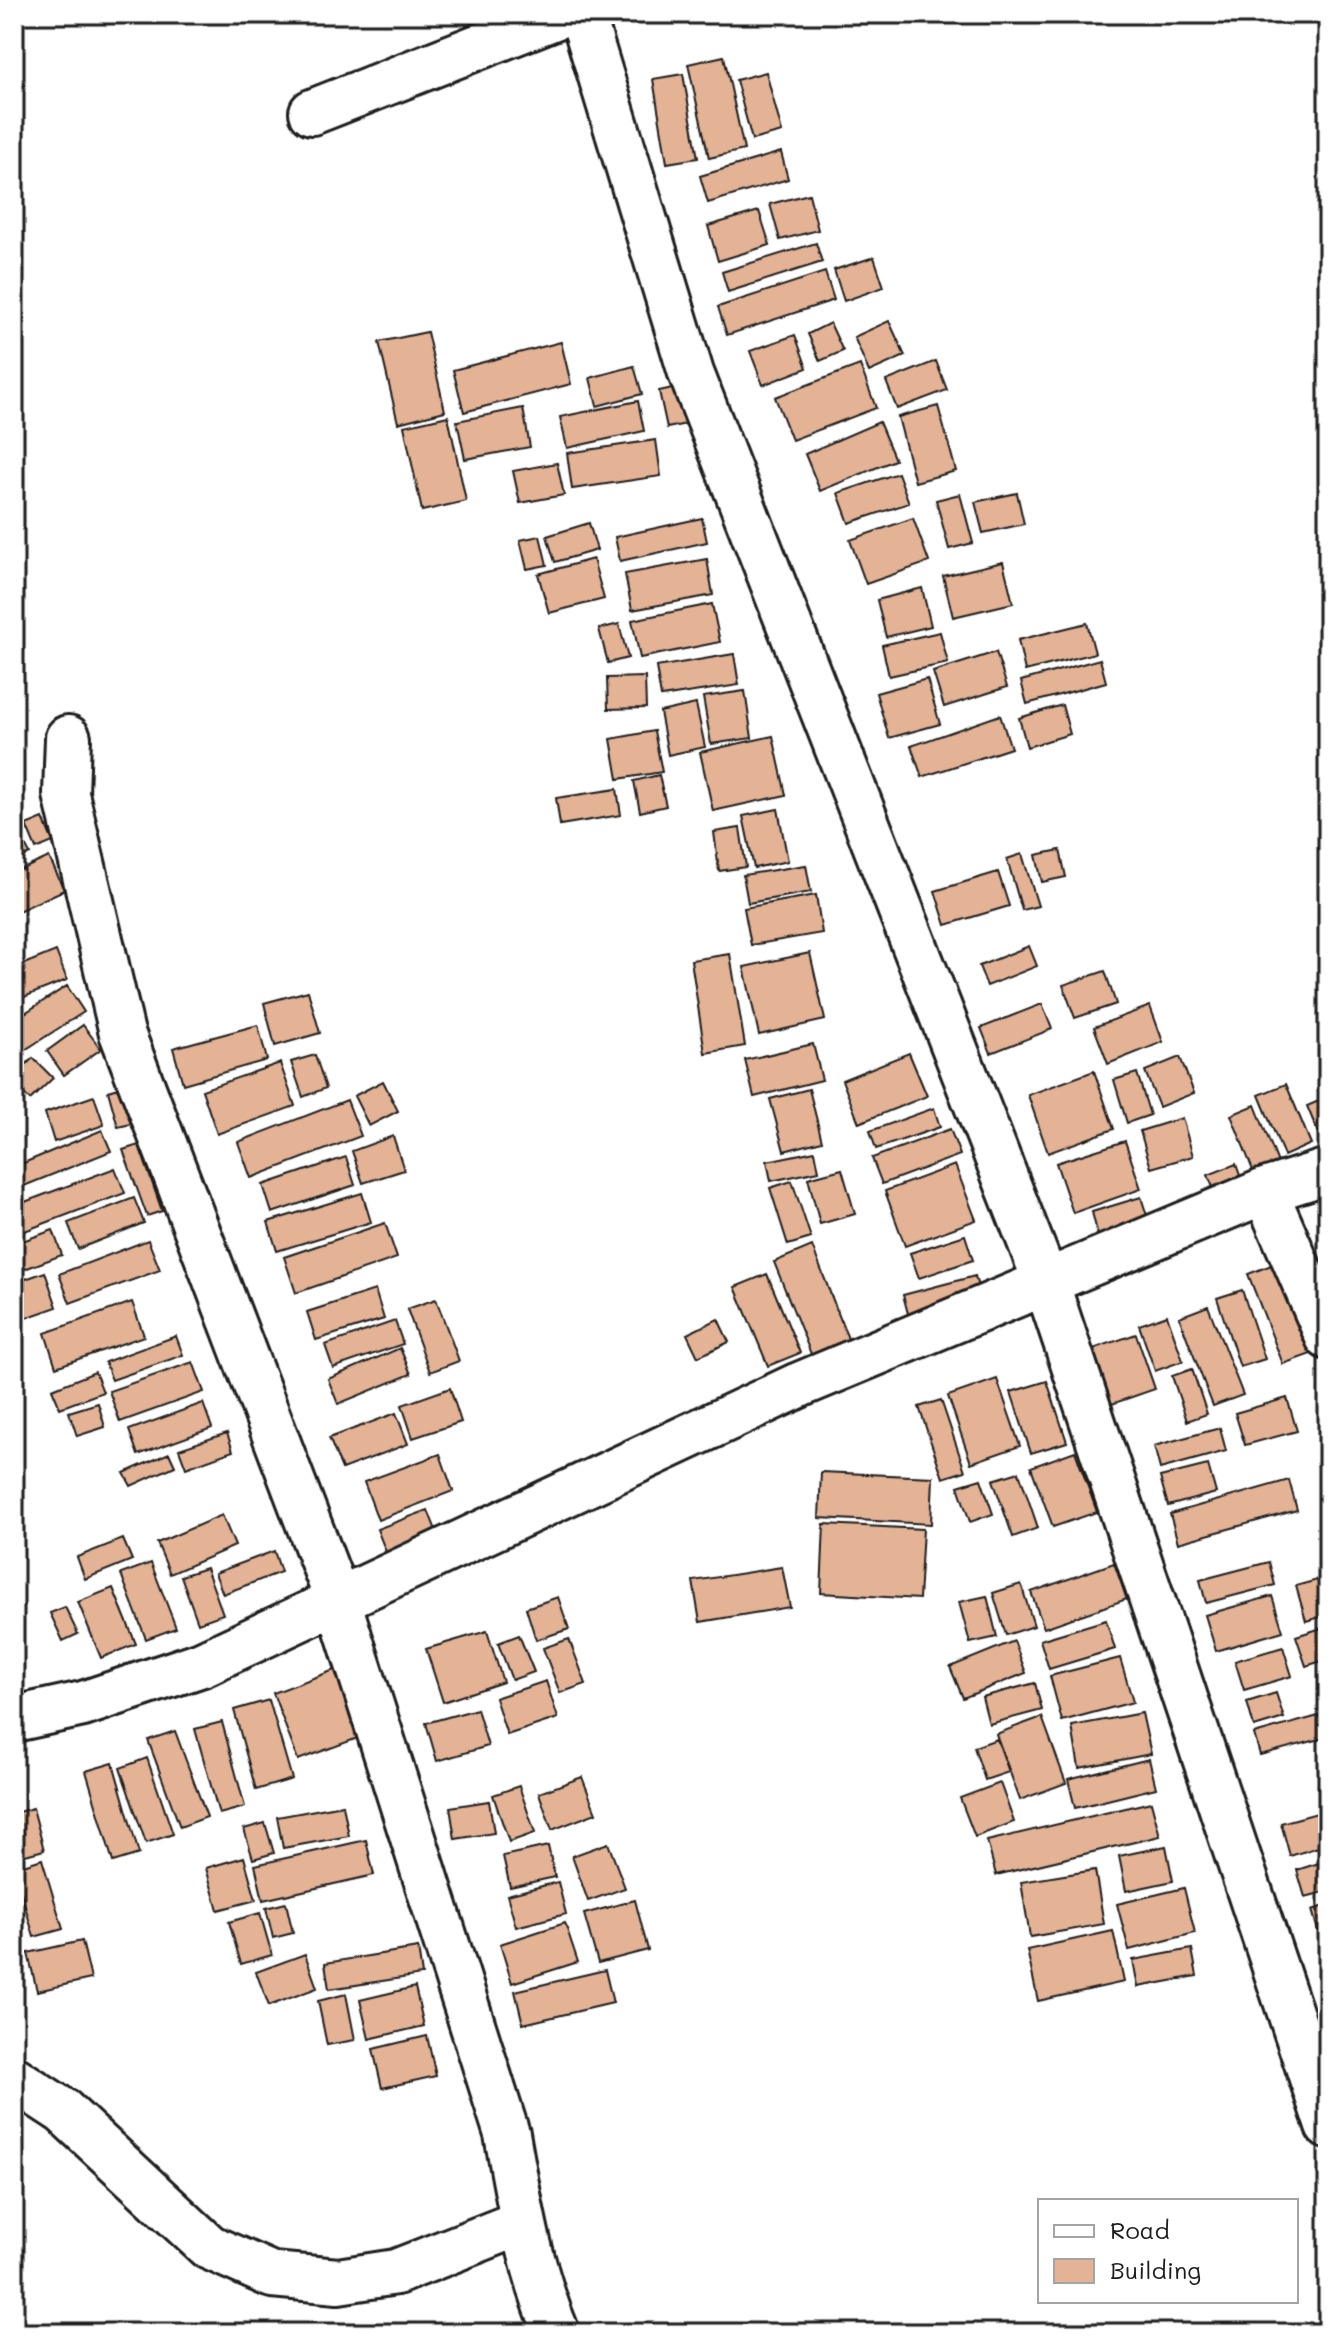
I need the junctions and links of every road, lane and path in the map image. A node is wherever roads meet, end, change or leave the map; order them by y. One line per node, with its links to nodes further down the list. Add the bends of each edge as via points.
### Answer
1 (562, 14): 3 (street)
2 (582, 14): 7 (street, via 691,373)
3 (312, 112)
4 (68, 738): 9 (street, via 66,794 122,1033)
5 (1328, 1171): 6 (street)
6 (1265, 1191): 7 (street); 8 (street)
7 (1046, 1282): 9 (street, via 799,1385); 12 (street)
8 (1328, 1337)
9 (338, 1601): 10 (street, via 202,1664 83,1704); 13 (street, via 507,2134)
10 (14, 1719)
11 (14, 2079): 13 (street, via 63,2111 209,2247 272,2275 338,2281 396,2272)
12 (1328, 2126)
13 (523, 2222): 14 (street)
14 (557, 2333)

